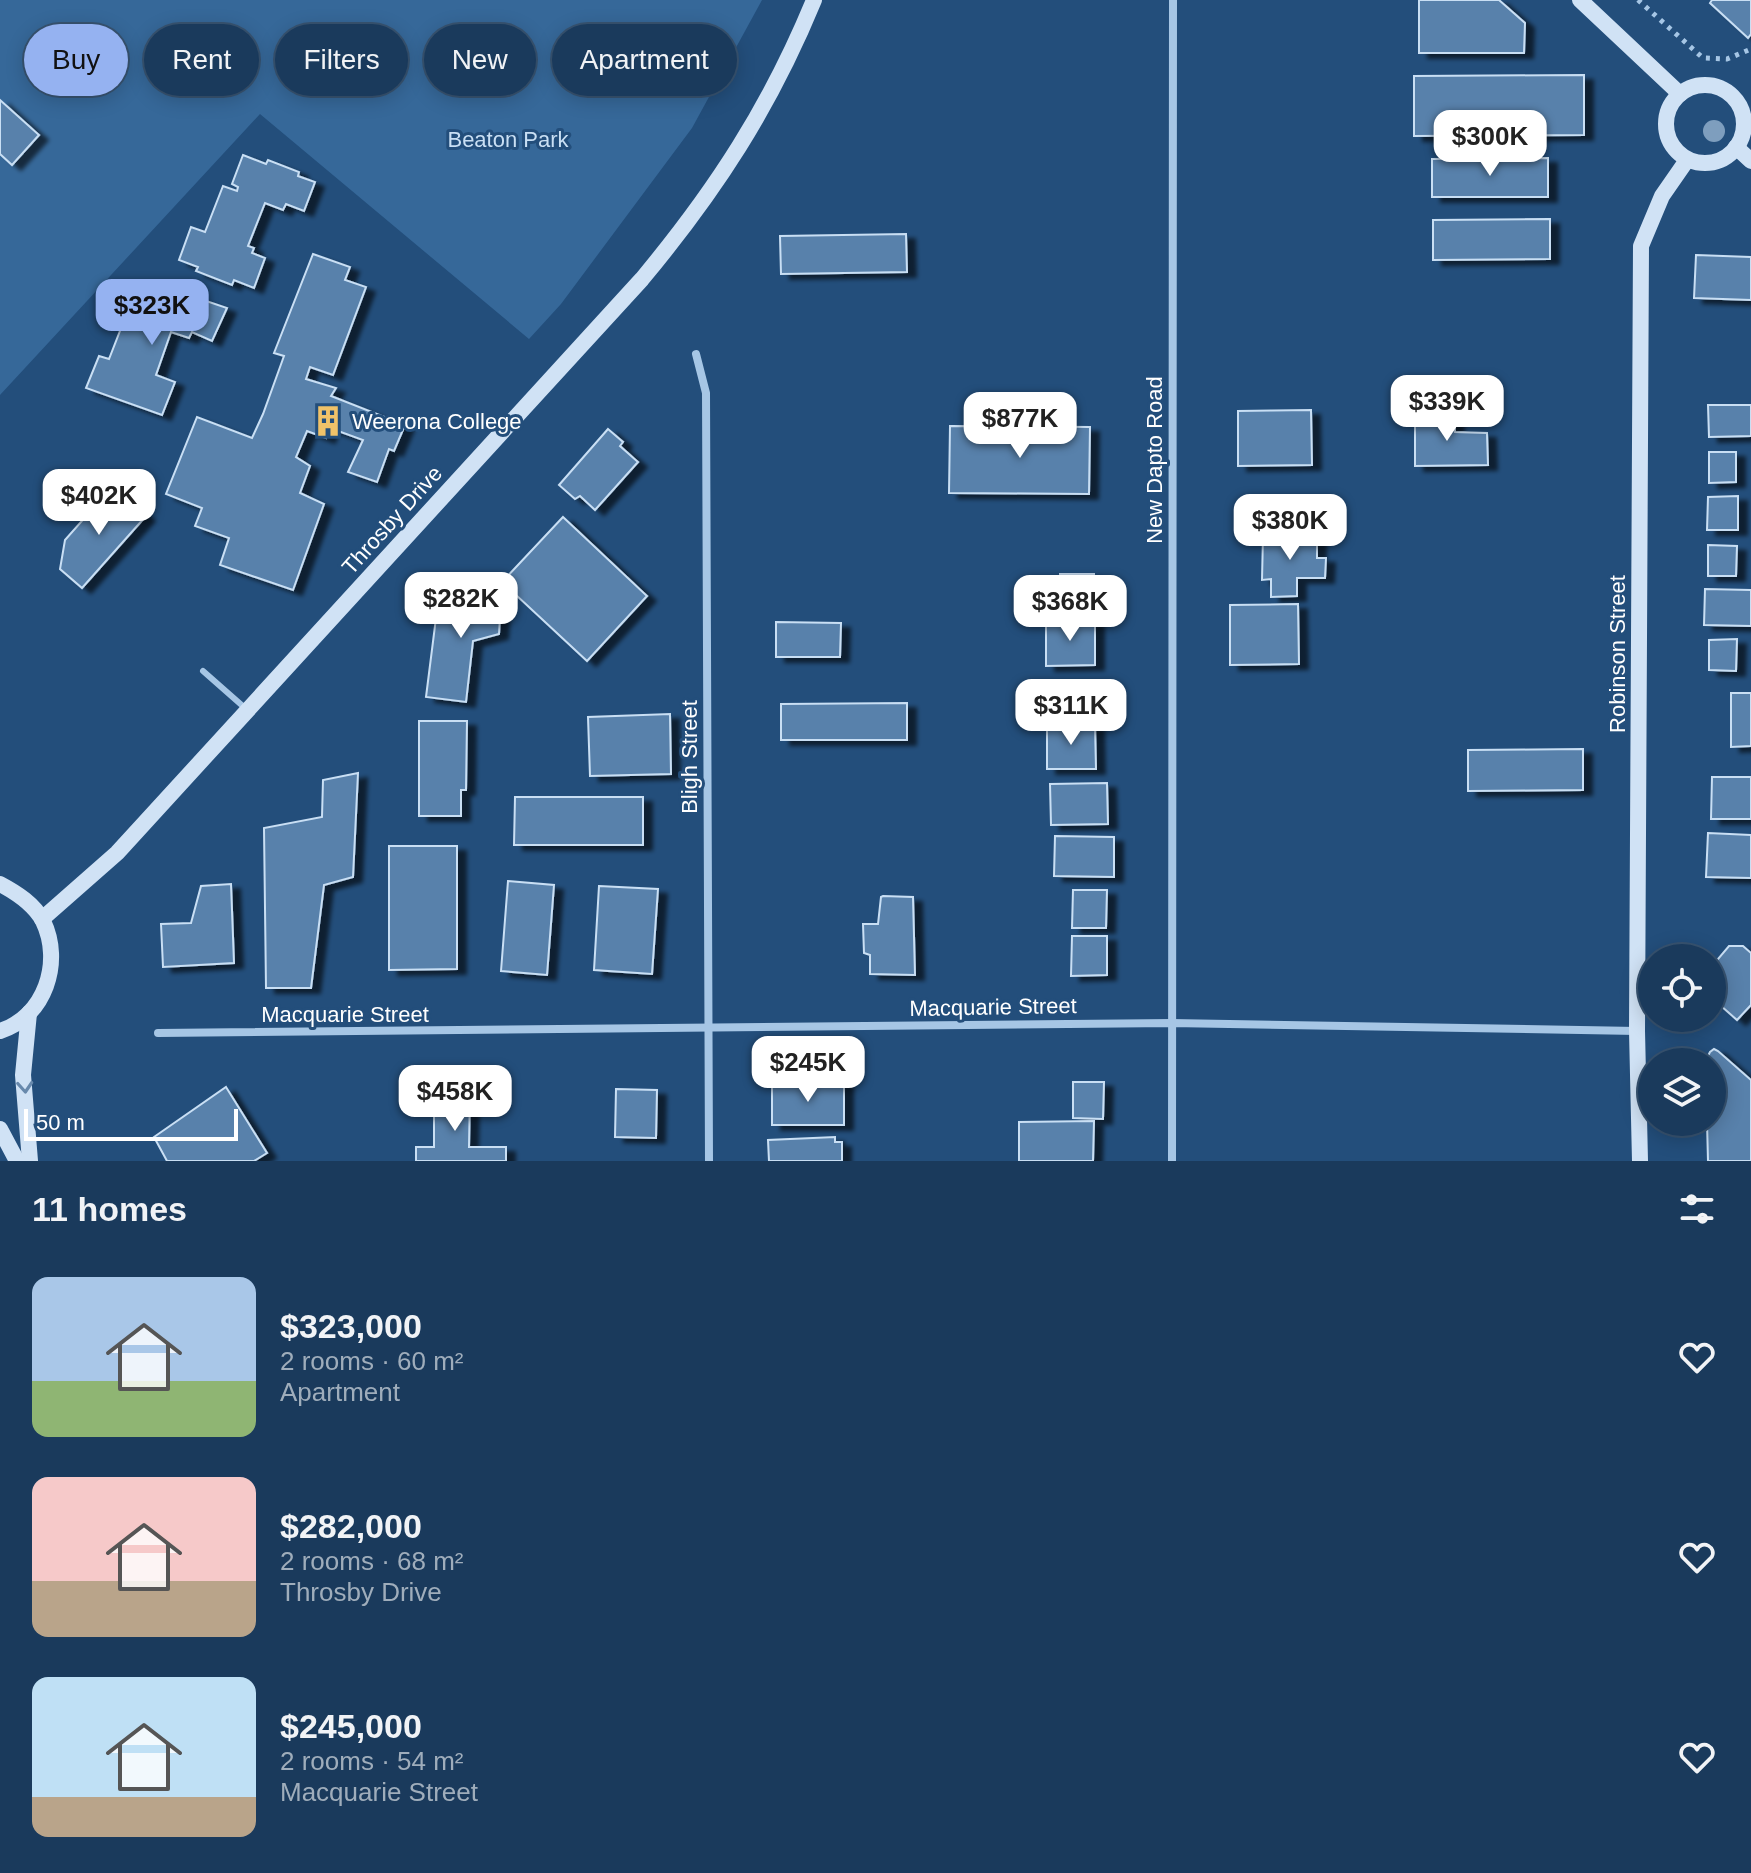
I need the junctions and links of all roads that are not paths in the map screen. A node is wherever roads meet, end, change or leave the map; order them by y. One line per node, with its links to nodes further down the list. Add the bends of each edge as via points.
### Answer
1 (814, 0): 11 (main road, Throsby Drive, via 769,99 674,240)
2 (1173, 0): 15 (street, New Dapto Road)
3 (1580, 0): 4 (main road)
4 (1680, 94): 5 (main road, via 1700,84 1719,86); 7 (main road, via 1666,122 1667,135)
5 (1746, 101): 6 (main road, via 1745,127)
6 (1736, 147): 7 (main road, via 1712,163); 8 (main road)
7 (1687, 160): 18 (main road, Robinson Street, via 1662,196 1641,246)
8 (1751, 161)
9 (696, 354): 16 (street, Bligh Street, via 706,393)
10 (203, 671): 11 (lane)
11 (248, 711): 13 (main road, Throsby Drive, via 117,853)
12 (0, 884): 13 (main road, via 24,898)
13 (42, 919): 14 (main road, via 51,945 51,974)
14 (29, 1013): 17 (main road); 22 (main road, one-way to 22, via 23,1075)
15 (1172, 1023): 16 (street, Macquarie Street); 18 (street, Macquarie Street); 24 (street, New Dapto Road)
16 (708, 1028): 19 (street, Macquarie Street); 23 (street, Bligh Street)
17 (0, 1031)
18 (1637, 1031): 25 (main road, Robinson Street)
19 (158, 1033)
20 (0, 1129): 21 (main road)
21 (17, 1161)
22 (30, 1161)
23 (709, 1161)
24 (1172, 1161)
25 (1640, 1161)

